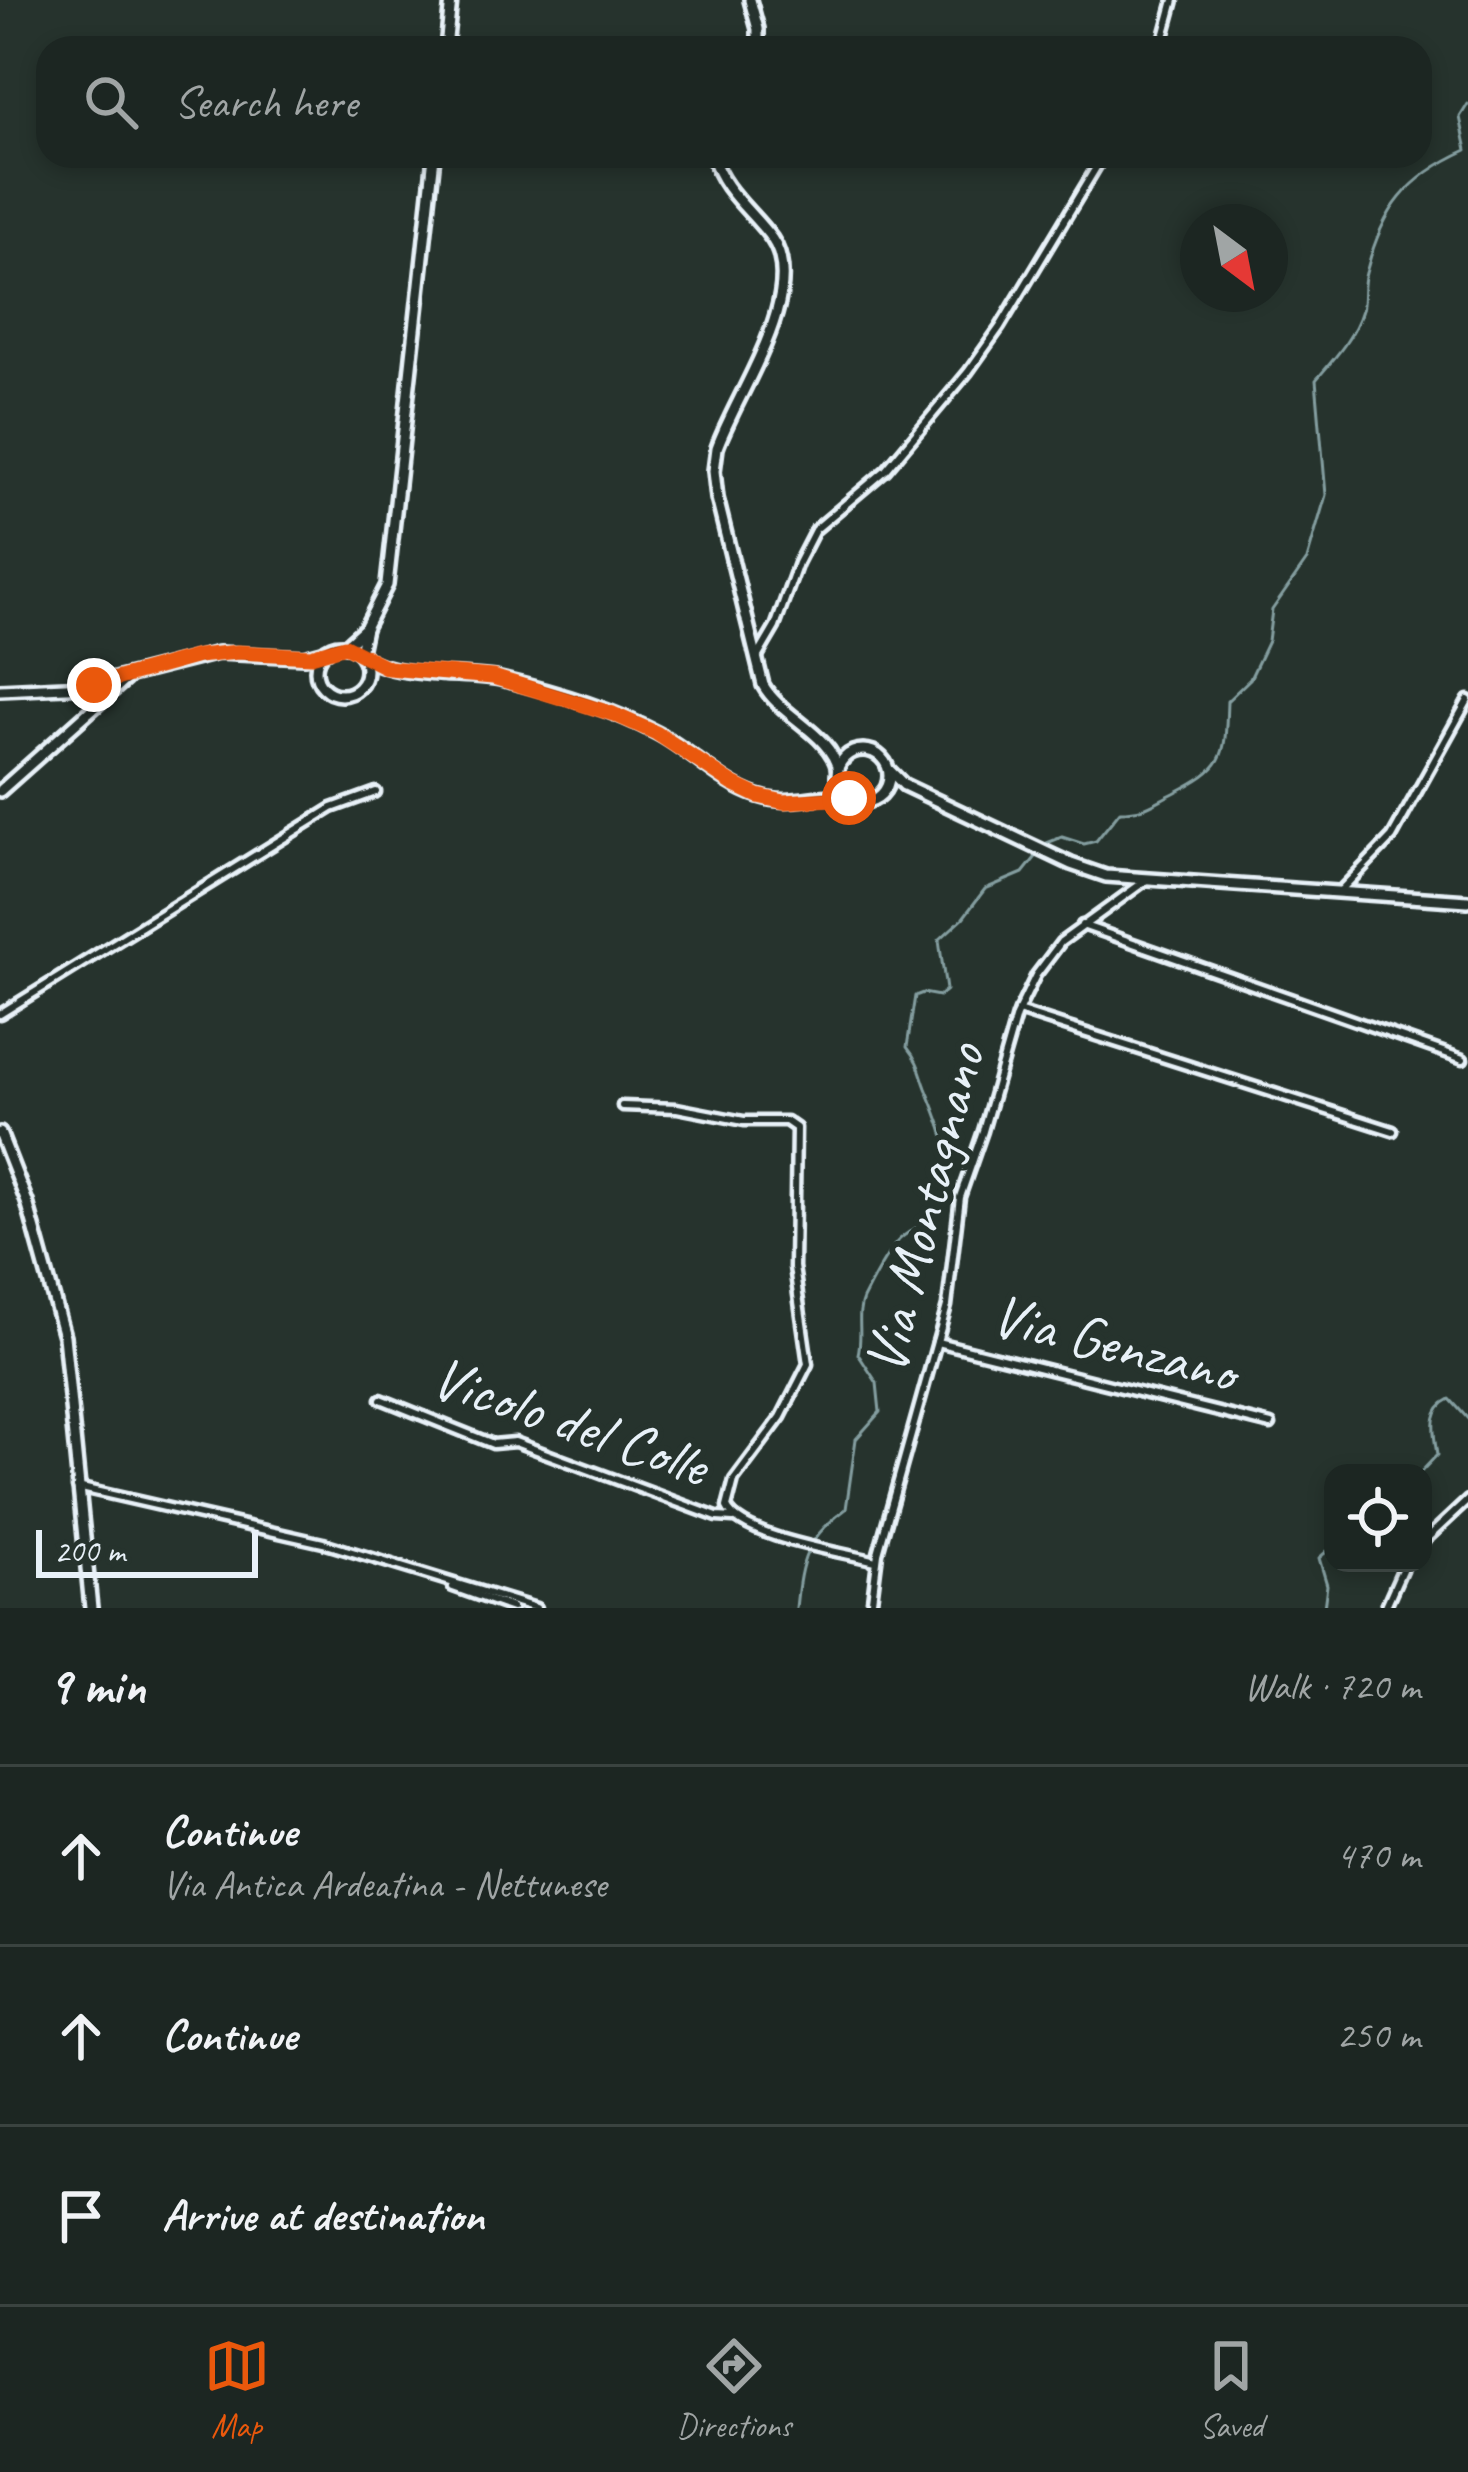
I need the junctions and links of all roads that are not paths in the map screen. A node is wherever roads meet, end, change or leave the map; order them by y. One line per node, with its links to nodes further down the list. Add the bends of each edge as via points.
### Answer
1 (451, 0): 4 (street)
2 (750, 0): 5 (street)
3 (1174, 0): 6 (street)
4 (447, 36)
5 (758, 36)
6 (1164, 36)
7 (433, 168): 10 (street, via 387,584)
8 (719, 168): 15 (street, via 775,243 785,277 714,463)
9 (1095, 168): 15 (street, via 978,359 892,463 815,530)
10 (365, 628): 11 (street); 14 (street)
11 (345, 646): 12 (street); 14 (street)
12 (326, 651): 13 (street); 18 (street)
13 (287, 656): 17 (street, via 218,653); 18 (street)
14 (361, 656): 16 (street); 19 (street)
15 (756, 660): 22 (street, via 771,699)
16 (400, 670): 19 (street); 31 (street, via 528,686 635,722 758,796)
17 (137, 673): 20 (street, via 81,687); 27 (street)
18 (316, 673): 19 (street, via 332,694)
19 (362, 682)
20 (0, 690)
21 (1468, 700): 33 (street, via 1387,844)
22 (827, 748): 23 (street); 25 (street)
23 (850, 753): 24 (street, via 871,751); 25 (street)
24 (889, 770): 26 (street); 29 (street)
25 (837, 775): 30 (street); 31 (street)
26 (915, 790): 29 (street); 32 (street, via 1095,873)
27 (0, 791)
28 (376, 791): 37 (street, via 332,808)
29 (881, 795): 30 (street)
30 (849, 798): 31 (street)
31 (823, 799)
32 (1145, 880): 33 (street); 35 (street, Via Montagnano)
33 (1342, 890): 34 (street)
34 (1468, 901)
35 (1082, 925): 36 (street, Via Montagnano, via 1046,959); 38 (street)
36 (1018, 1011): 40 (street); 42 (street, Via Montagnano, via 959,1197)
37 (0, 1014)
38 (1462, 1059)
39 (622, 1106): 47 (street, via 786,1121 796,1130 794,1264 808,1364 734,1480 727,1500)
40 (1393, 1131)
41 (0, 1133): 45 (street, via 64,1336)
42 (937, 1342): 44 (street, Via Genzano); 49 (street, Via Montagnano)
43 (381, 1399): 47 (street, Vicolo del Colle, via 495,1444 515,1442)
44 (1271, 1425)
45 (77, 1486): 51 (street, via 331,1545); 52 (street)
46 (1468, 1500): 48 (street)
47 (733, 1518): 49 (street, Vicolo del Colle)
48 (1432, 1533)
49 (876, 1561): 55 (street, Via Montagnano)
50 (1402, 1572): 56 (street)
51 (447, 1583): 53 (street); 54 (street)
52 (91, 1608)
53 (512, 1608)
54 (536, 1608)
55 (871, 1608)
56 (1385, 1608)

